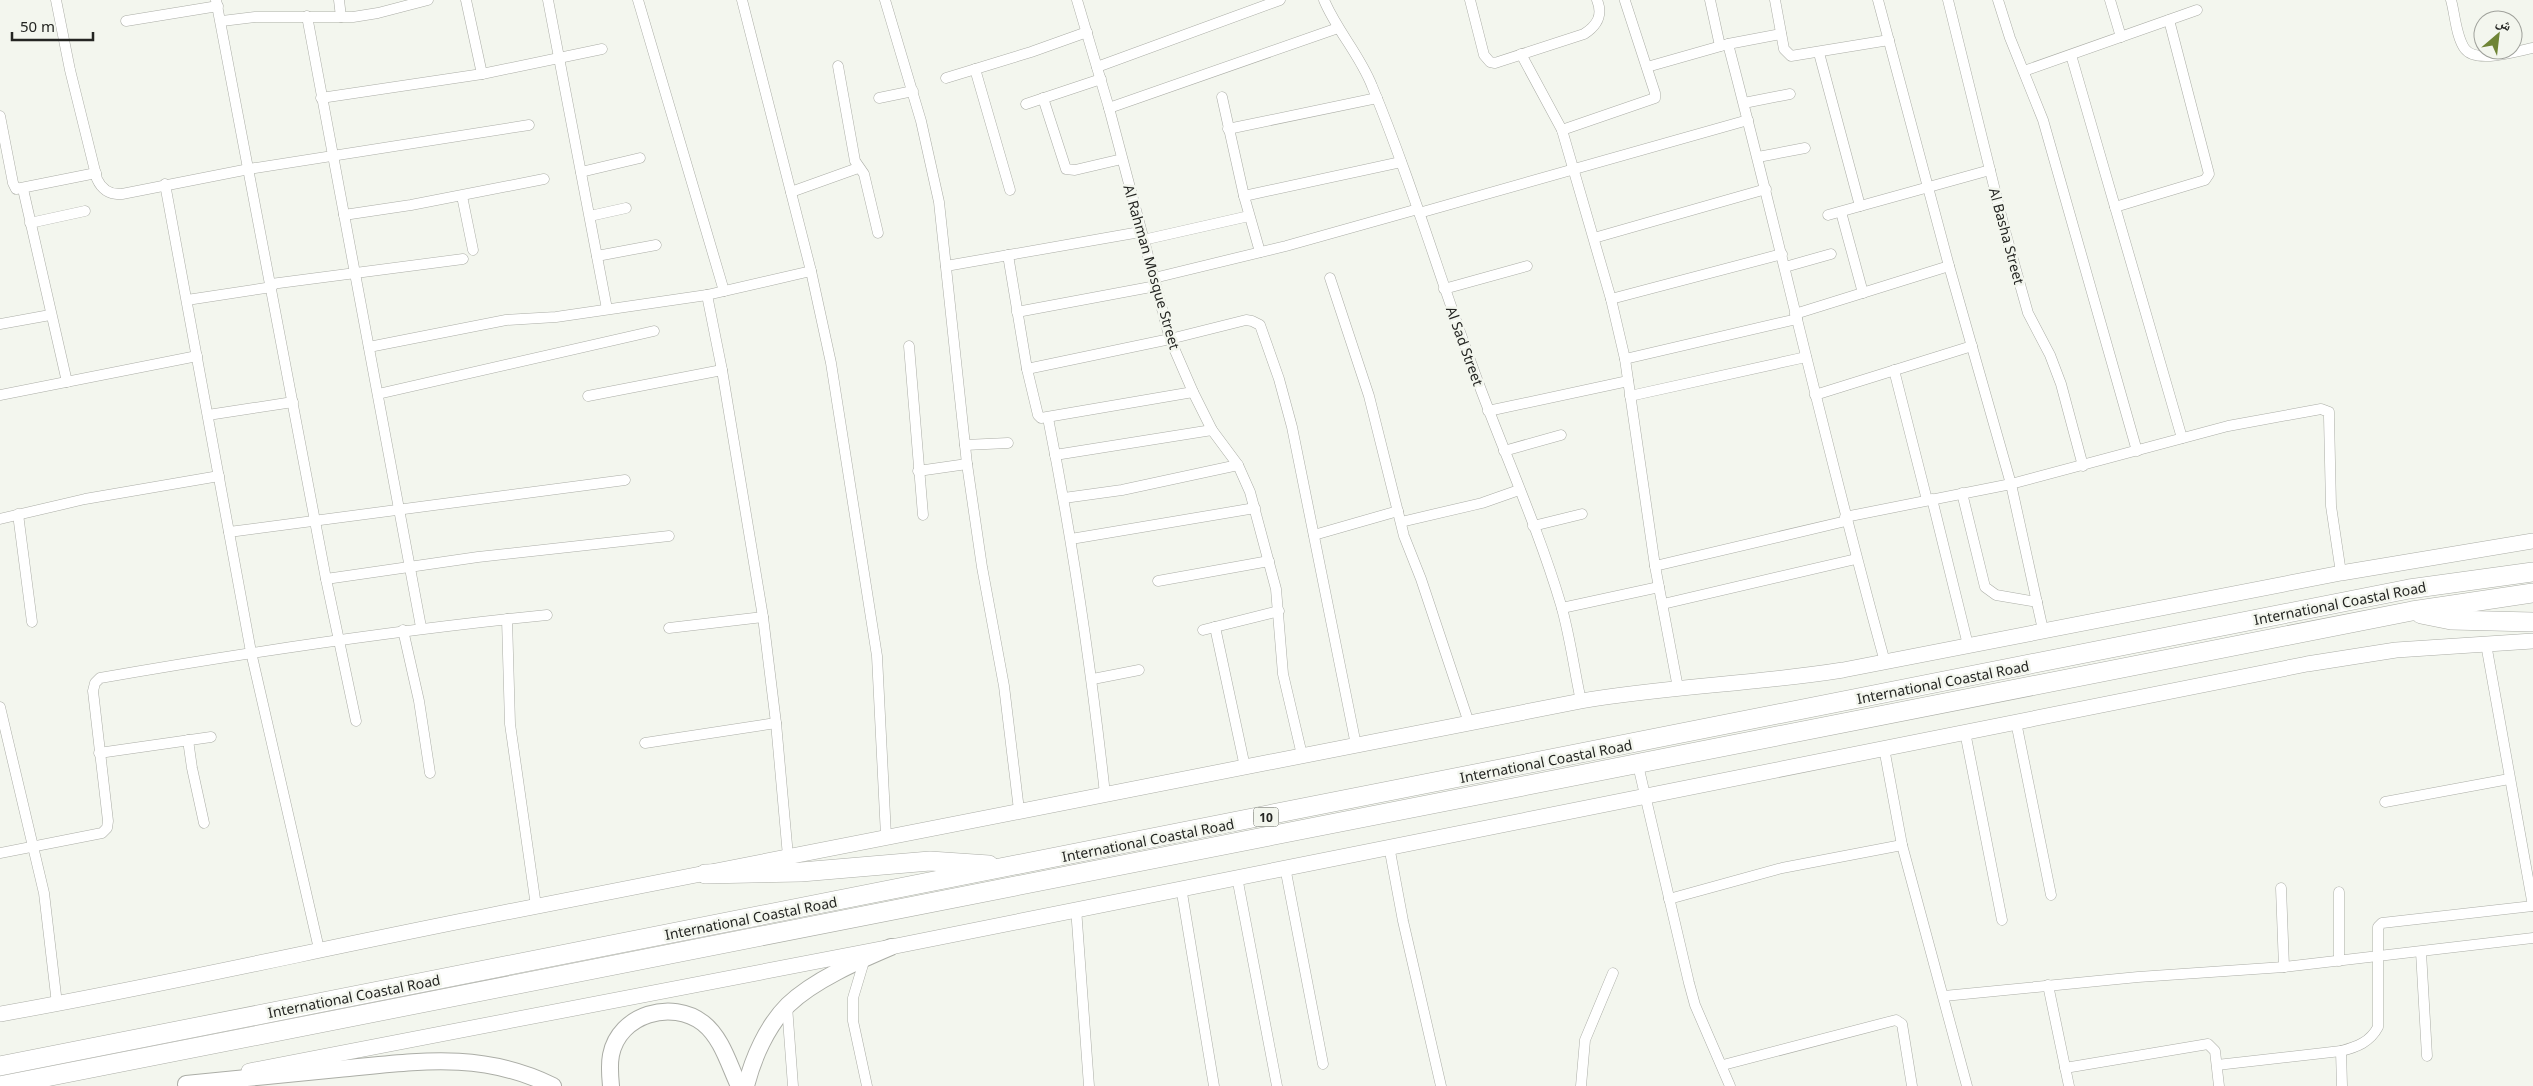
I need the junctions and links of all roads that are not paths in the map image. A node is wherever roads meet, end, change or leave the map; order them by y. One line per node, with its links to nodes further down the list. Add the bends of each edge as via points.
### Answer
1 (56, 0): 75 (street)
2 (339, 0): 25 (street)
3 (428, 0): 25 (street, via 378,13)
4 (466, 0): 46 (street)
5 (548, 0): 40 (street)
6 (638, 0): 117 (street)
7 (742, 0): 82 (street)
8 (885, 0): 49 (street)
9 (1077, 0): 30 (street, Al Rahman Mosque Street)
10 (1280, 0): 42 (street)
11 (1324, 0): 29 (street, Al Sad Street)
12 (1470, 0): 38 (street, via 1486,59 1494,63)
13 (1597, 0): 38 (street, via 1601,10 1593,28 1584,34)
14 (1710, 0): 34 (street)
15 (1775, 0): 31 (street)
16 (1878, 0): 33 (street)
17 (1948, 0): 73 (street, Al Basha Street)
18 (1998, 0): 45 (street)
19 (2110, 0): 32 (street)
20 (2451, 0): 35 (street, via 2465,49 2476,56)
21 (1625, 1): 43 (street)
22 (217, 3): 27 (street); 28 (street)
23 (2197, 10): 26 (street)
24 (307, 16): 25 (street); 28 (street); 51 (street)
25 (342, 17)
26 (2169, 20): 32 (street); 86 (street, via 2209,174 2205,180)
27 (126, 21)
28 (222, 21): 71 (street)
29 (1338, 28): 55 (street, Al Sad Street, via 1363,65); 58 (street)
30 (1087, 32): 42 (street, Al Rahman Mosque Street); 44 (street)
31 (1781, 34): 34 (street); 37 (street, via 1784,49 1791,56)
32 (2121, 37): 39 (street)
33 (1888, 40): 37 (street); 78 (street)
34 (1724, 45): 43 (street); 56 (street)
35 (2533, 48)
36 (602, 49): 40 (street)
37 (1819, 53): 85 (street)
38 (1521, 54): 63 (street)
39 (2071, 55): 45 (street); 86 (street)
40 (561, 59): 46 (street); 74 (street)
41 (838, 66): 70 (street)
42 (1097, 67): 48 (street, Al Rahman Mosque Street)
43 (1647, 67): 63 (street, via 1655,94 1653,100)
44 (975, 70): 47 (street); 81 (street)
45 (2024, 71): 155 (street, via 2043,120)
46 (482, 74): 51 (street)
47 (946, 78)
48 (1101, 79): 53 (street); 58 (street, Al Rahman Mosque Street)
49 (913, 91): 52 (street); 107 (street, via 934,175)
50 (1790, 94): 56 (street)
51 (321, 98): 65 (street)
52 (879, 98)
53 (1043, 98): 57 (street); 68 (street, via 1066,169 1075,170)
54 (1222, 98): 62 (street)
55 (1377, 98): 62 (street); 69 (street, Al Sad Street)
56 (1744, 103): 60 (street)
57 (1026, 104)
58 (1109, 108): 68 (street, Al Rahman Mosque Street)
59 (0, 116): 79 (street, via 13,183 16,189)
60 (1748, 120): 66 (street); 72 (street)
61 (529, 124): 65 (street)
62 (1228, 129): 84 (street)
63 (1562, 130): 72 (street)
64 (1805, 148): 66 (street)
65 (333, 156): 71 (street); 91 (street)
66 (1758, 157): 80 (street)
67 (640, 158): 74 (street)
68 (1122, 159): 97 (street, Al Rahman Mosque Street)
69 (1401, 162): 84 (street); 89 (street, Al Sad Street)
70 (858, 168): 82 (street); 96 (street, via 864,174)
71 (249, 169): 77 (street); 115 (street)
72 (1574, 169): 89 (street); 98 (street)
73 (1990, 170): 78 (street); 160 (street, Al Basha Street, via 2028,313 2056,371)
74 (581, 172): 92 (street)
75 (96, 173): 77 (street, via 102,188 116,194); 79 (street)
76 (544, 179): 83 (street)
77 (165, 184): 121 (street)
78 (1927, 188): 85 (street); 109 (street)
79 (23, 189): 95 (street)
80 (1766, 189): 98 (street); 102 (street)
81 (1010, 190)
82 (791, 192): 111 (street)
83 (462, 196): 91 (street); 100 (street)
84 (1244, 196): 93 (street)
85 (1860, 206): 90 (street)
86 (2115, 207): 152 (street)
87 (626, 208): 92 (street)
88 (85, 211): 95 (street)
89 (1419, 211): 101 (street); 116 (street, Al Sad Street)
90 (1841, 212): 94 (street); 118 (street)
91 (344, 215): 112 (street)
92 (590, 216): 105 (street)
93 (1249, 216): 97 (street); 101 (street)
94 (1828, 216)
95 (30, 223): 124 (street)
96 (878, 232)
97 (1142, 236): 104 (street); 114 (street, Al Rahman Mosque Street)
98 (1594, 238): 120 (street)
99 (656, 245): 105 (street)
100 (474, 250)
101 (1260, 252): 114 (street)
102 (1782, 254): 110 (street); 120 (street)
103 (1831, 254): 110 (street)
104 (1008, 255): 107 (street); 123 (street)
105 (597, 256): 122 (street)
106 (464, 259): 112 (street)
107 (946, 266): 154 (street)
108 (1527, 266): 116 (street)
109 (1948, 266): 118 (street); 130 (street)
110 (1785, 267): 125 (street)
111 (810, 272): 117 (street); 243 (street, via 831,363 876,647)
112 (355, 273): 115 (street); 131 (street)
113 (1330, 278): 171 (street, via 1367,387)
114 (1155, 282): 123 (street); 128 (street, Al Rahman Mosque Street)
115 (271, 286): 121 (street); 146 (street)
116 (1444, 288): 147 (street, Al Sad Street)
117 (724, 291): 119 (street)
118 (1863, 293): 125 (street)
119 (707, 295): 122 (street); 136 (street)
120 (1610, 299): 134 (street)
121 (187, 300): 132 (street)
122 (607, 310): 131 (street, via 506,320)
123 (1017, 312): 135 (street)
124 (50, 315): 126 (street); 139 (street)
125 (1796, 316): 133 (street); 134 (street)
126 (0, 324)
127 (654, 331): 141 (street)
128 (1170, 339): 135 (street); 140 (street, Al Rahman Mosque Street); 181 (street, via 1246,320 1260,325 1292,427)
129 (909, 346): 161 (street)
130 (1972, 346): 137 (street); 164 (street)
131 (369, 347): 141 (street)
132 (197, 356): 139 (street); 148 (street)
133 (1806, 357): 143 (street); 145 (street)
134 (1625, 359): 138 (street)
135 (1028, 369): 149 (street, via 1038,414 1041,418)
136 (722, 370): 144 (street); 201 (street)
137 (1894, 370): 143 (street); 168 (street)
138 (1628, 381): 145 (street); 147 (street)
139 (67, 382): 142 (street)
140 (1193, 392): 149 (street); 150 (street, Al Rahman Mosque Street)
141 (378, 394): 170 (street)
142 (0, 395)
143 (1815, 395): 176 (street)
144 (588, 396)
145 (1630, 396): 187 (street)
146 (293, 402): 148 (street); 177 (street)
147 (1488, 411): 156 (street, Al Sad Street)
148 (208, 415): 162 (street)
149 (1048, 418): 157 (street)
150 (1212, 430): 157 (street); 159 (street, Al Rahman Mosque Street)
151 (1561, 435): 156 (street)
152 (2182, 438): 155 (street); 190 (street, via 2274,416 2329,412 2330,506)
153 (1008, 443): 154 (street)
154 (965, 445): 158 (street)
155 (2137, 450): 160 (street)
156 (1504, 451): 165 (street, Al Sad Street)
157 (1056, 455): 167 (street)
158 (967, 464): 161 (street); 241 (street, via 983,576 1004,686)
159 (1238, 465): 167 (street, via 1132,488); 169 (street, Al Rahman Mosque Street)
160 (2083, 466): 164 (street)
161 (918, 471): 173 (street)
162 (219, 476): 172 (street); 180 (street)
163 (625, 480): 170 (street)
164 (2011, 484): 166 (street); 195 (street)
165 (1519, 490): 178 (street, via 1482,503); 179 (street, Al Sad Street)
166 (1962, 493): 168 (street); 195 (street, via 1986,587 1996,595)
167 (1064, 498): 183 (street)
168 (1930, 500): 176 (street); 214 (street)
169 (1255, 508): 183 (street); 186 (street, Al Rahman Mosque Street)
170 (399, 510): 177 (street); 188 (street)
171 (1398, 511): 178 (street); 181 (street)
172 (18, 514): 175 (street); 203 (street)
173 (923, 514)
174 (1582, 514): 179 (street)
175 (0, 518)
176 (1846, 519): 185 (street); 187 (street)
177 (316, 520): 180 (street); 191 (street)
178 (1401, 522): 225 (street)
179 (1533, 526): 197 (street, Al Sad Street)
180 (229, 532): 215 (street)
181 (1314, 534): 230 (street)
182 (669, 536): 188 (street, via 478,557)
183 (1071, 539): 218 (street)
184 (2533, 541): 190 (street)
185 (1856, 559): 196 (street); 216 (street)
186 (1268, 560): 192 (street); 198 (street, Al Rahman Mosque Street)
187 (1655, 566): 193 (street)
188 (410, 568): 191 (street); 205 (street)
189 (2533, 572): 249 (highway, International Coastal Road / 10, via 2409,589)
190 (2341, 573): 210 (street)
191 (326, 578): 211 (street)
192 (1158, 581)
193 (1659, 587): 196 (street); 197 (street)
194 (2533, 593): 199 (highway, International Coastal Road / 10)
195 (2037, 602): 210 (street)
196 (1662, 604): 219 (street)
197 (1562, 608): 220 (street, Al Sad Street)
198 (1280, 611): 206 (street); 233 (street, Al Rahman Mosque Street, via 1283,674)
199 (2412, 611): 204 (highway, via 2451,620); 234 (highway, International Coastal Road / 10)
200 (547, 615): 202 (street)
201 (763, 617): 207 (street); 224 (street)
202 (507, 619): 205 (street); 259 (street, via 509,715)
203 (32, 622)
204 (2533, 622)
205 (422, 627): 208 (street)
206 (1215, 627): 209 (street); 235 (street)
207 (669, 628)
208 (403, 630): 211 (street); 236 (street, via 419,701)
209 (1203, 630)
210 (2044, 630): 214 (street)
211 (340, 638): 215 (street); 222 (street)
212 (2533, 641): 213 (street)
213 (2486, 644): 223 (street, via 2352,656); 237 (street)
214 (1968, 646): 216 (street)
215 (251, 652): 232 (street, via 97,680 93,691); 265 (street)
216 (1885, 662): 219 (street, via 1784,678)
217 (1139, 670): 218 (street)
218 (1092, 679): 238 (street)
219 (1678, 688): 220 (street)
220 (1581, 701): 225 (street)
221 (0, 708): 245 (street)
222 (356, 721)
223 (2016, 722): 226 (street); 257 (street)
224 (776, 723): 229 (street); 248 (street)
225 (1469, 723): 230 (street)
226 (1965, 732): 231 (street); 262 (street)
227 (211, 736): 228 (street)
228 (188, 740): 232 (street); 242 (street)
229 (645, 743)
230 (1356, 745): 233 (street)
231 (1884, 748): 239 (street); 244 (street)
232 (100, 754): 245 (street, via 107,828 102,833)
233 (1302, 756): 235 (street)
234 (1638, 765): 239 (street); 285 (highway, International Coastal Road / 10)
235 (1245, 766): 238 (street)
236 (430, 773)
237 (2509, 779): 240 (street); 252 (street)
238 (1105, 794): 241 (street)
239 (1646, 797): 246 (street); 258 (street)
240 (2385, 802)
241 (1019, 810): 243 (street)
242 (204, 823)
243 (886, 836): 248 (street)
244 (1902, 845): 258 (street, via 1782,868); 273 (street)
245 (34, 846): 247 (street); 274 (street, via 44,893)
246 (1389, 846): 250 (street); 295 (street)
247 (0, 853)
248 (788, 856): 251 (street)
249 (1008, 867): 251 (highway, via 930,861 801,872); 282 (highway, International Coastal Road / 10)
250 (1285, 867): 253 (street); 279 (street)
251 (705, 874): 259 (street)
252 (2530, 876): 260 (street)
253 (1236, 877): 254 (street); 294 (street)
254 (1181, 887): 261 (street); 293 (street)
255 (2281, 888): 270 (street)
256 (2339, 892): 269 (street)
257 (2050, 895)
258 (1670, 899): 280 (street, via 1695,1005)
259 (536, 906): 265 (street)
260 (2533, 906): 267 (street, via 2382,923 2378,928)
261 (1076, 908): 264 (street); 292 (street)
262 (2002, 920)
263 (2533, 938): 266 (street)
264 (891, 947): 268 (main road); 284 (street)
265 (319, 949): 274 (street)
266 (2421, 952): 267 (street); 278 (street)
267 (2378, 957): 269 (street); 277 (street, via 2378,1027 2364,1043)
268 (864, 958): 275 (main road, via 804,992); 291 (street, via 853,998 853,1021)
269 (2339, 961): 270 (street)
270 (2284, 967): 272 (street)
271 (1613, 973): 296 (street, via 1585,1040)
272 (2048, 985): 273 (street); 283 (street)
273 (1944, 996): 299 (street)
274 (57, 1004): 276 (street)
275 (787, 1006): 289 (main road, via 758,1051); 290 (street)
276 (0, 1014)
277 (2341, 1052): 281 (street); 302 (street)
278 (2428, 1056)
279 (1323, 1064)
280 (1723, 1065): 297 (street); 298 (street, via 1896,1020 1902,1024)
281 (2217, 1065): 283 (street, via 2213,1046 2203,1044); 301 (street)
282 (0, 1066)
283 (2065, 1068): 300 (street)
284 (180, 1085): 286 (main road, via 439,1059 492,1065)
285 (0, 1086)
286 (553, 1086)
287 (611, 1086): 288 (main road, via 611,1055 623,1032 644,1016 670,1011 696,1019 710,1030)
288 (739, 1086)
289 (746, 1086)
290 (793, 1086)
291 (867, 1086)
292 (1089, 1086)
293 (1214, 1086)
294 (1277, 1086)
295 (1441, 1086)
296 (1581, 1086)
297 (1730, 1086)
298 (1912, 1086)
299 (1967, 1086)
300 (2069, 1086)
301 (2220, 1086)
302 (2342, 1086)

